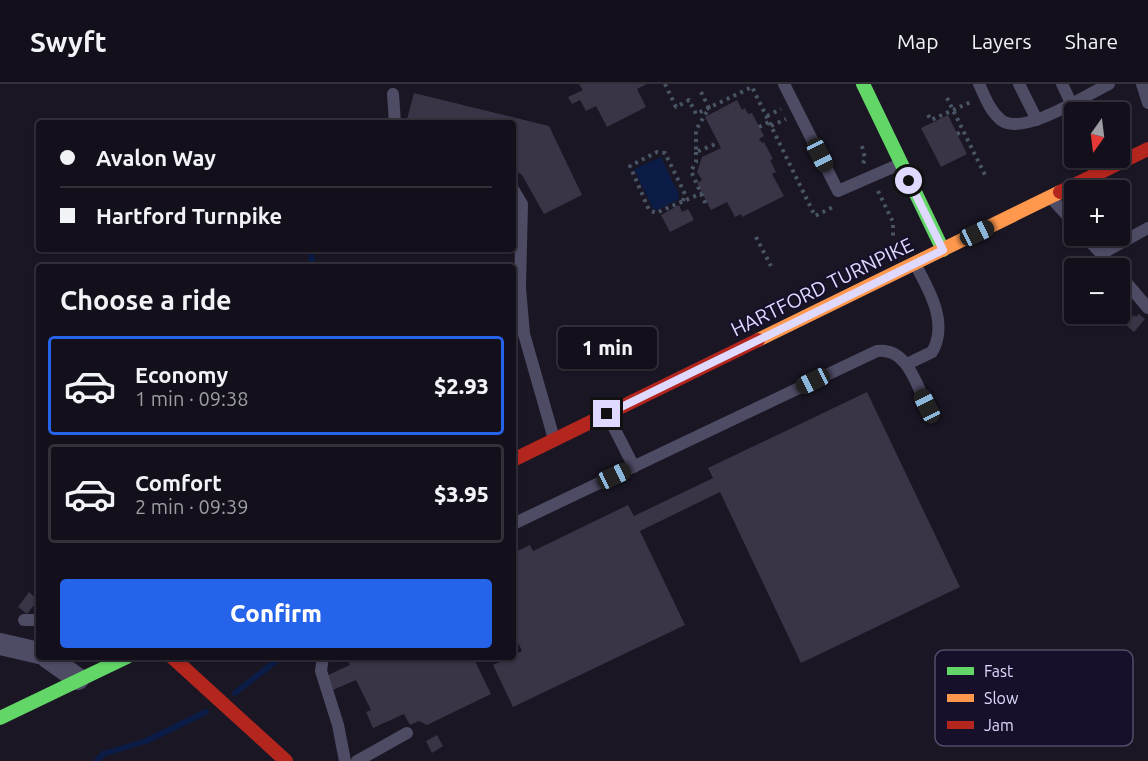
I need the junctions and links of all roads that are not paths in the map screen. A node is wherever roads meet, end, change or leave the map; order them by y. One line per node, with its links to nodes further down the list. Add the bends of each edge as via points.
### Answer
1 (784, 84): 16 (lane, via 838,191)
2 (863, 84): 16 (main road)
3 (979, 84): 14 (lane, via 992,111 1003,121 1016,126)
4 (1019, 84): 14 (lane)
5 (1062, 84): 9 (lane)
6 (1107, 84): 10 (lane)
7 (1142, 84): 11 (lane)
8 (393, 94): 13 (lane)
9 (1071, 102)
10 (1073, 102)
11 (1148, 103)
12 (1064, 106): 14 (lane)
13 (395, 120)
14 (1037, 120)
15 (1148, 149): 18 (main road, HARTFORD TURNPIKE)
16 (901, 163): 22 (main road)
17 (516, 194): 31 (lane, via 522,204 520,288 524,334)
18 (1052, 198): 19 (lane); 22 (main road, HARTFORD TURNPIKE)
19 (1064, 212)
20 (1148, 228): 23 (lane)
21 (1094, 246): 23 (lane)
22 (943, 250): 25 (main road, HARTFORD TURNPIKE)
23 (1101, 254): 24 (lane)
24 (1105, 258)
25 (915, 263): 28 (lane, via 933,300 938,333 932,351); 30 (main road, HARTFORD TURNPIKE)
26 (1130, 287): 27 (lane)
27 (1148, 308)
28 (907, 364): 29 (lane); 33 (lane, via 896,354 877,351)
29 (927, 406)
30 (607, 414): 31 (main road, HARTFORD TURNPIKE); 33 (lane)
31 (554, 440): 32 (main road, HARTFORD TURNPIKE)
32 (516, 459)
33 (634, 467): 34 (lane)
34 (516, 523)
35 (24, 620): 36 (lane)
36 (36, 620)
37 (0, 644): 38 (street)
38 (36, 652)
39 (51, 660): 43 (street)
40 (120, 660): 43 (main road)
41 (175, 660): 46 (main road)
42 (323, 660): 47 (lane, via 321,671)
43 (78, 679): 44 (main road)
44 (0, 718)
45 (407, 733): 48 (lane)
46 (286, 761)
47 (345, 761)
48 (357, 761)

